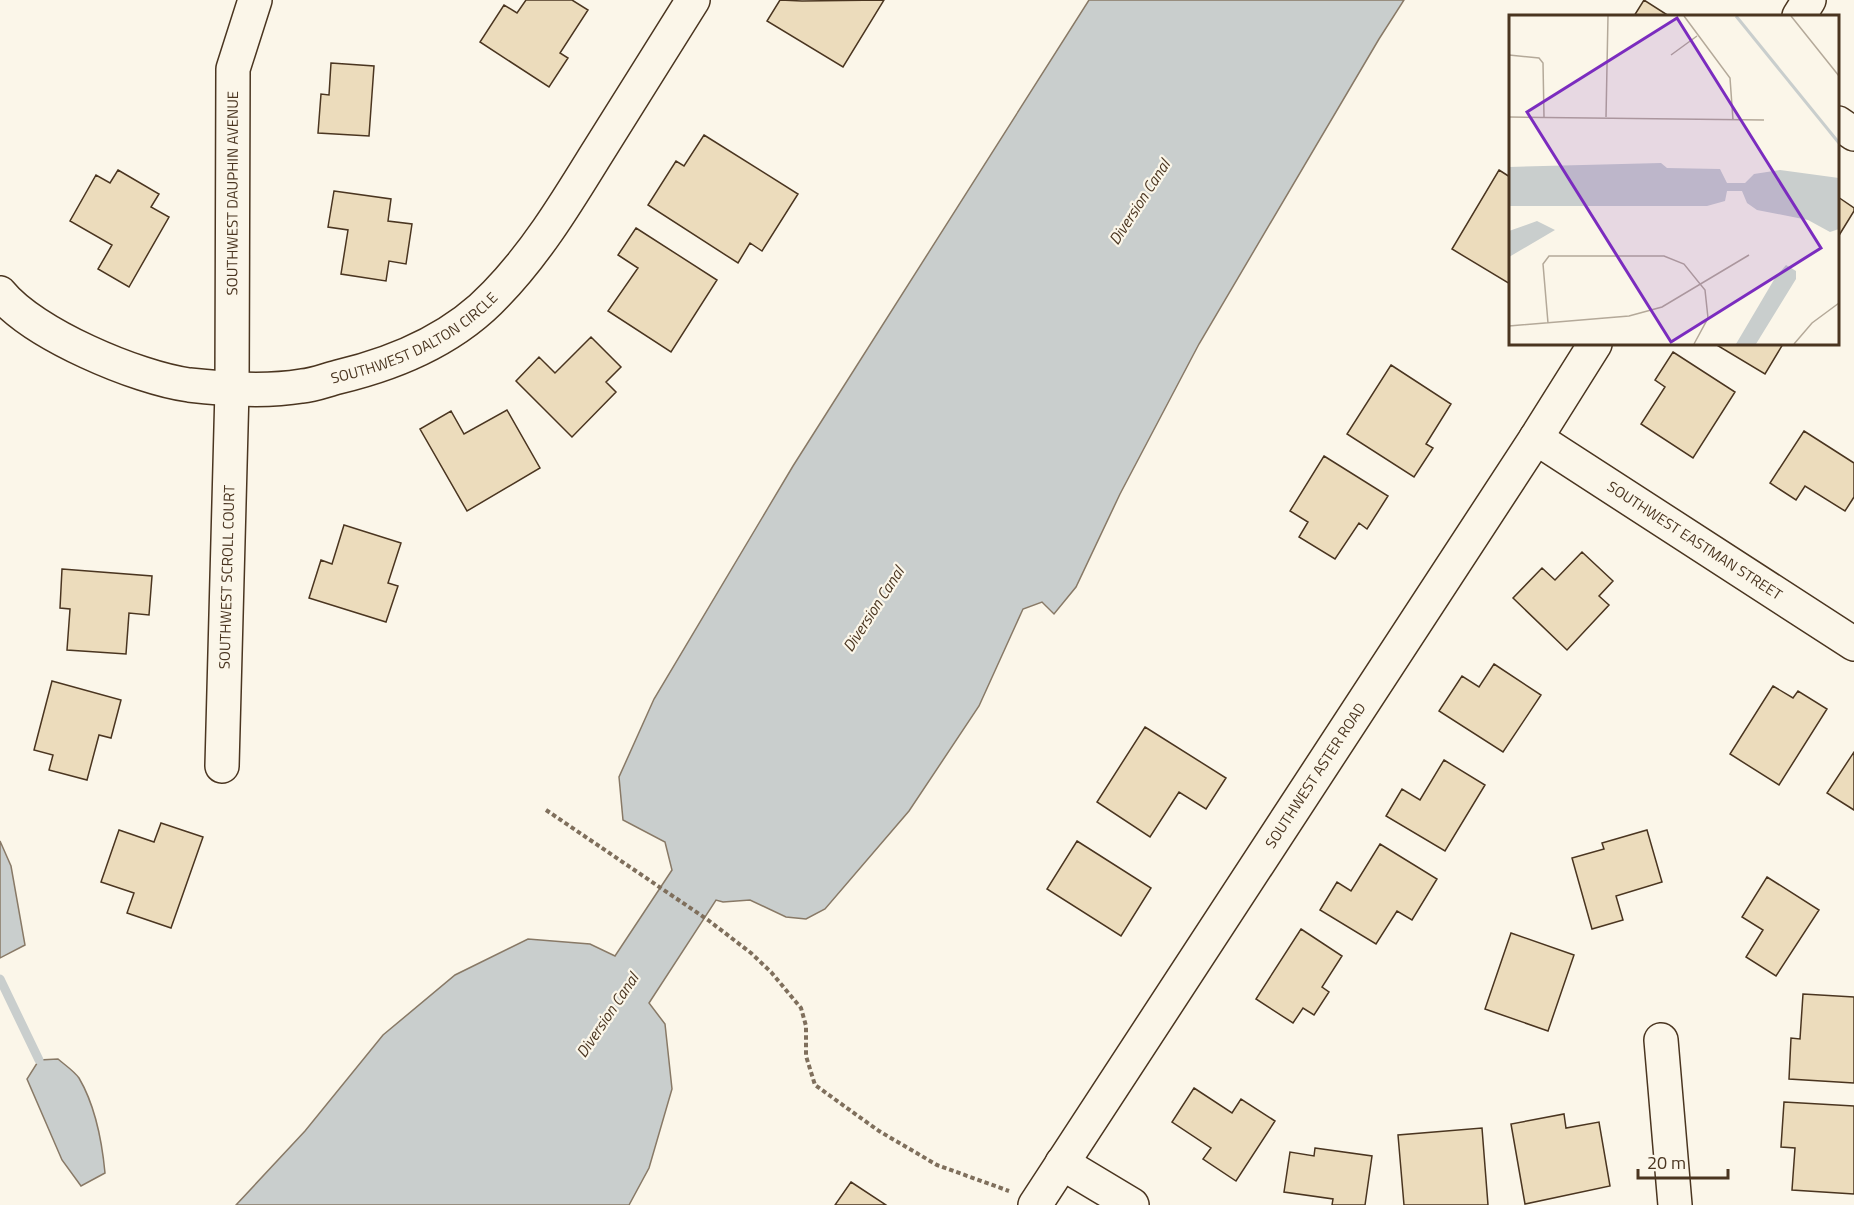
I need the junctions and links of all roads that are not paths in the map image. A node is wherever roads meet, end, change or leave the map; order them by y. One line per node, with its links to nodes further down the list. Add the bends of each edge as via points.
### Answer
1 (255, 0): 9 (street, SOUTHWEST DAUPHIN AVENUE, via 233,69)
2 (693, 0): 9 (street, SOUTHWEST DALTON CIRCLE, via 562,208 496,295 437,341 403,357 302,386)
3 (1809, 0): 4 (street)
4 (1800, 15)
5 (1839, 124): 6 (street)
6 (1854, 134)
7 (0, 293): 9 (street, SOUTHWEST DALTON CIRCLE, via 60,337 129,370 177,383)
8 (1594, 345): 10 (street, SOUTHWEST ASTER ROAD)
9 (232, 390): 12 (street, SOUTHWEST SCROLL COURT)
10 (1536, 438): 11 (street, SOUTHWEST EASTMAN STREET); 14 (street, SOUTHWEST ASTER ROAD)
11 (1854, 644)
12 (222, 766)
13 (1661, 1040): 17 (street)
14 (1062, 1163): 15 (street, SOUTHWEST ASTER ROAD); 16 (street)
15 (1036, 1203)
16 (1132, 1205)
17 (1675, 1205)

